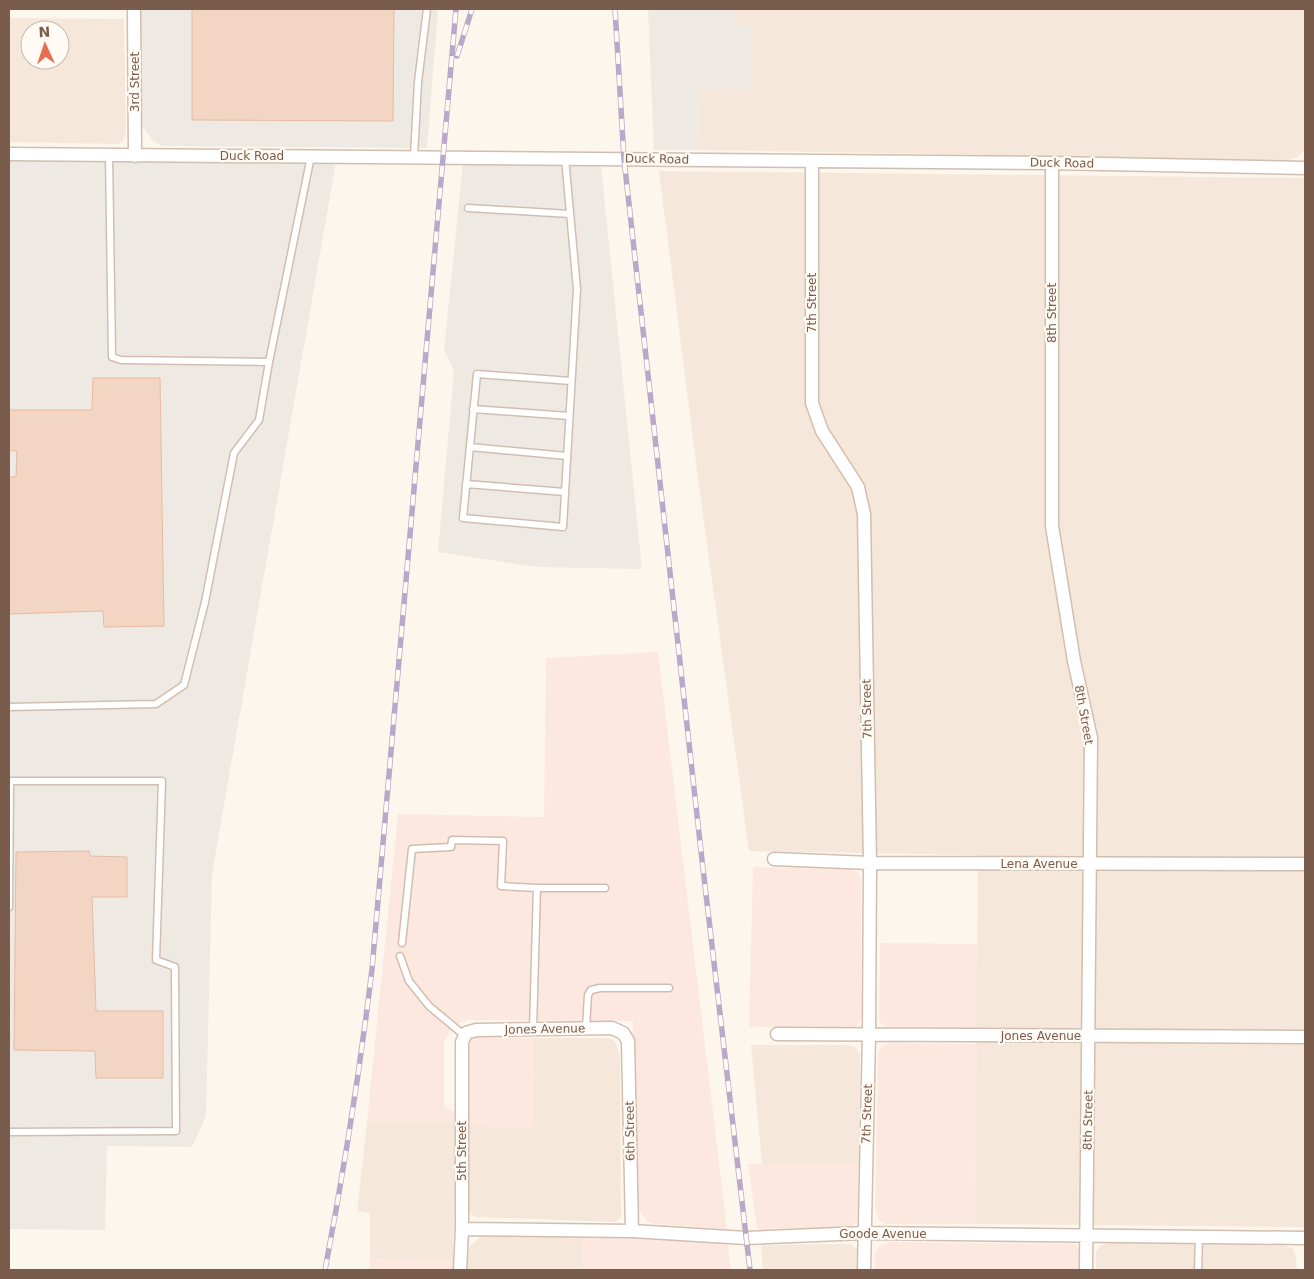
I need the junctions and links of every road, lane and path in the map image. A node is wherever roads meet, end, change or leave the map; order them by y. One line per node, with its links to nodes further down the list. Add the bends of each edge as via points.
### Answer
1 (134, 9): 5 (street, 3rd Street)
2 (427, 9): 7 (lane, via 418,82)
3 (9, 154): 4 (street, Duck Road)
4 (110, 155): 5 (street, Duck Road); 14 (lane, via 112,357 121,360)
5 (135, 156): 6 (street, Duck Road)
6 (311, 156): 7 (street, Duck Road); 14 (lane)
7 (414, 157): 8 (street, Duck Road)
8 (565, 158): 9 (street, Duck Road); 13 (lane)
9 (812, 162): 10 (street, Duck Road); 24 (street, 7th Street, via 812,403 822,432 858,486 864,514)
10 (1052, 163): 11 (street, Duck Road); 25 (street, 8th Street, via 1052,526 1090,738)
11 (1305, 168)
12 (468, 208): 13 (lane)
13 (570, 214): 15 (lane, via 576,289)
14 (269, 362): 22 (lane, via 259,420 234,453 205,602 184,686 156,704)
15 (571, 381): 16 (lane, via 477,374); 17 (lane)
16 (473, 409): 17 (lane); 18 (lane)
17 (569, 416): 19 (lane)
18 (470, 447): 19 (lane); 20 (lane)
19 (567, 456): 21 (lane)
20 (466, 484): 21 (lane); 21 (lane, via 463,518 563,528)
21 (565, 492)
22 (9, 707)
23 (774, 859): 24 (street, Lena Avenue)
24 (870, 863): 25 (street, Lena Avenue); 37 (street, 7th Street)
25 (1090, 864): 26 (street, Lena Avenue); 39 (street, 8th Street)
26 (1305, 864)
27 (537, 888): 28 (lane); 30 (lane, via 501,886 503,841 452,840 451,847 412,849); 34 (lane)
28 (605, 888)
29 (9, 908): 41 (lane, via 10,781 162,781 156,960 176,966 176,1131)
30 (402, 943)
31 (400, 956): 38 (lane, via 409,981 429,1006)
32 (669, 988): 33 (lane, via 591,990)
33 (586, 1028): 34 (street, Jones Avenue); 35 (street, Jones Avenue, via 612,1028)
34 (533, 1029): 38 (street, Jones Avenue, via 476,1030)
35 (623, 1032): 43 (street, 6th Street, via 628,1041)
36 (777, 1034): 37 (street, Jones Avenue)
37 (869, 1034): 39 (street, Jones Avenue); 44 (street, 7th Street)
38 (465, 1035): 42 (street, 5th Street, via 462,1042)
39 (1089, 1036): 40 (street, Jones Avenue); 45 (street, 8th Street)
40 (1305, 1037)
41 (9, 1132)
42 (462, 1229): 43 (street, Goode Avenue); 48 (street, 5th Street)
43 (632, 1231): 44 (street, Goode Avenue, via 746,1238)
44 (864, 1232): 45 (street, Goode Avenue); 49 (street, 7th Street)
45 (1086, 1236): 46 (street, Goode Avenue); 50 (street, 8th Street)
46 (1199, 1236): 47 (street, Goode Avenue); 51 (lane)
47 (1305, 1238)
48 (460, 1270)
49 (864, 1270)
50 (1086, 1270)
51 (1198, 1270)

